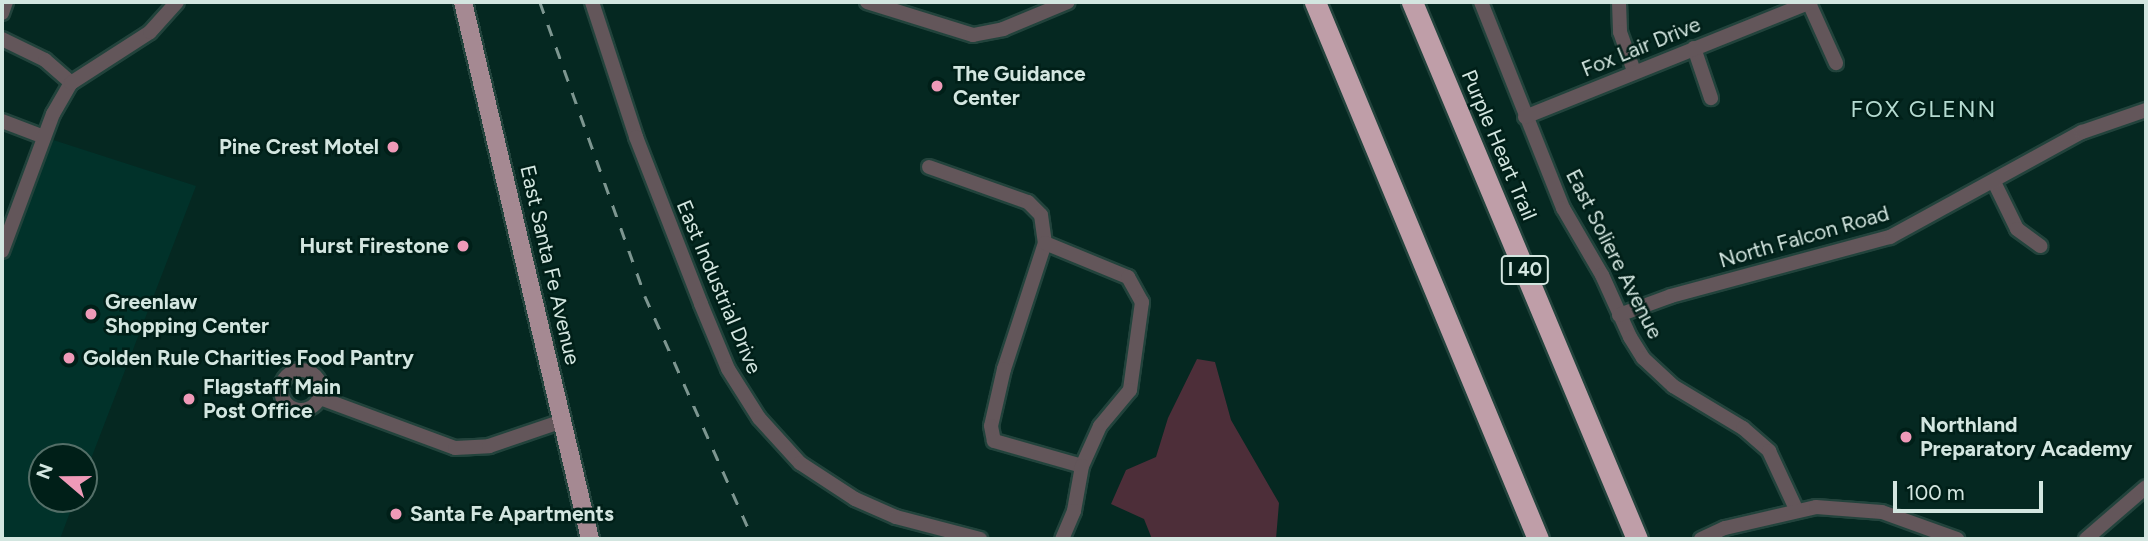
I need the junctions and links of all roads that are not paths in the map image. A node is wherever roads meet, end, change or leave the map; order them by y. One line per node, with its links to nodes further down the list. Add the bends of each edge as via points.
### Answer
1 (6, 2): 12 (street)
2 (177, 2): 17 (street, via 150,32)
3 (463, 2): 31 (main road, East Santa Fe Avenue)
4 (592, 2): 36 (street, East Industrial Drive, via 674,236 728,369 753,410 800,463 829,485 896,517)
5 (867, 2): 6 (street, via 973,34 1003,29)
6 (1068, 2)
7 (1315, 2): 38 (highway)
8 (1412, 2): 39 (highway, Purple Heart Trail / I 40)
9 (1481, 2): 20 (street, East Soliere Avenue)
10 (1619, 2): 16 (street, via 1620,32)
11 (1810, 2): 14 (street, Fox Lair Drive); 15 (street)
12 (2, 13)
13 (2, 39): 17 (street, via 46,60)
14 (1695, 48): 16 (street, Fox Lair Drive); 18 (street)
15 (1836, 64)
16 (1634, 71): 20 (street, Fox Lair Drive)
17 (71, 83): 22 (street)
18 (1711, 98)
19 (2146, 110): 24 (street, North Falcon Road, via 2082,132)
20 (1525, 117): 29 (street, East Soliere Avenue, via 1563,208)
21 (3, 126): 22 (street)
22 (44, 137): 25 (street)
23 (929, 167): 26 (street, via 1036,207)
24 (1994, 182): 27 (street, via 2017,229); 29 (street, North Falcon Road, via 1890,237 1671,296)
25 (5, 232): 28 (street)
26 (1045, 243): 32 (street, via 1004,369 992,426 994,441); 32 (street, via 1128,277 1142,302 1130,390 1100,426)
27 (2040, 246)
28 (2, 251)
29 (1619, 315): 34 (street, East Soliere Avenue, via 1657,373 1743,428 1769,451)
30 (320, 398): 31 (street, via 455,448 489,446)
31 (563, 421): 35 (main road, East Santa Fe Avenue)
32 (1082, 466): 37 (street, via 1074,512)
33 (2146, 487): 42 (street)
34 (1796, 509): 40 (street); 41 (street, via 1882,512)
35 (590, 539)
36 (980, 539)
37 (1062, 539)
38 (1538, 539)
39 (1637, 539)
40 (1701, 539)
41 (1957, 539)
42 (2086, 539)

